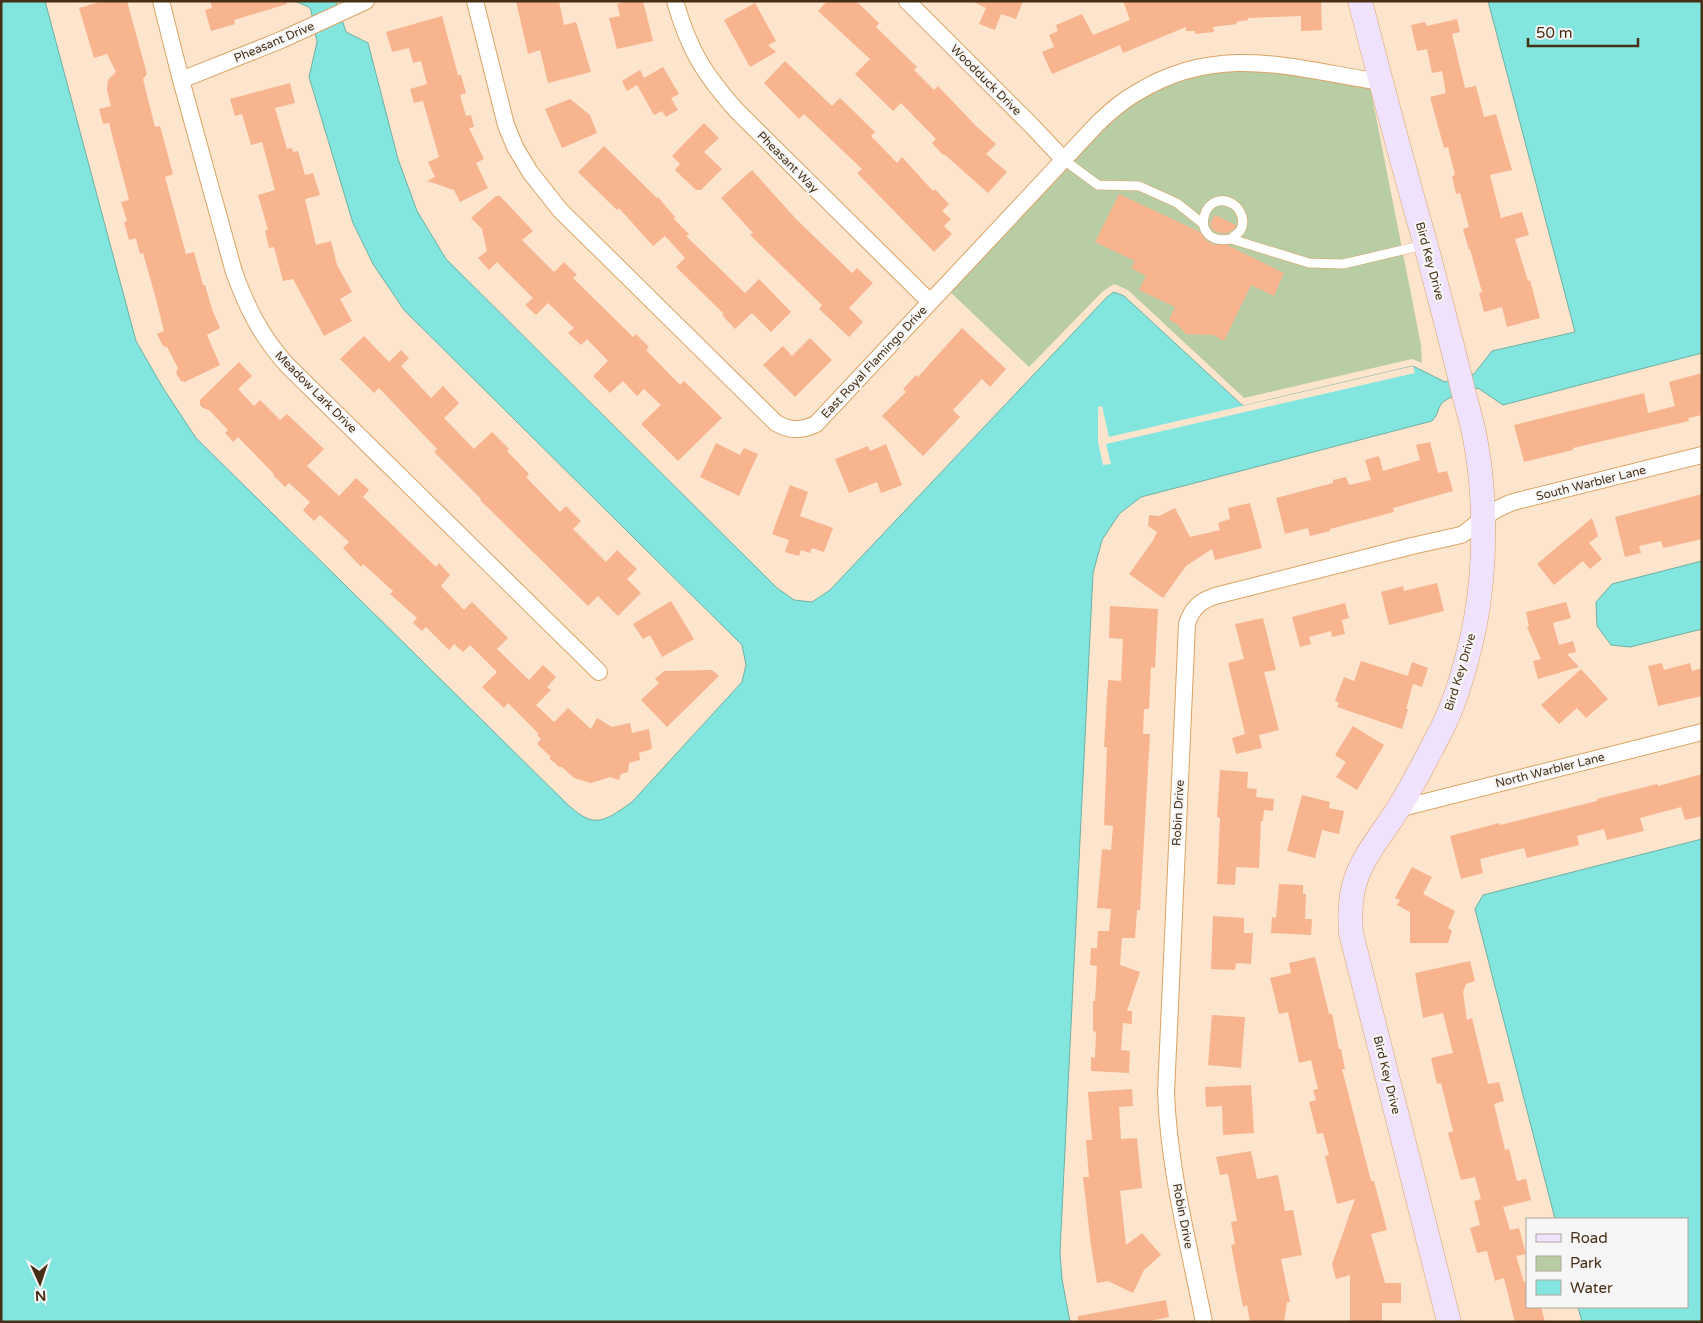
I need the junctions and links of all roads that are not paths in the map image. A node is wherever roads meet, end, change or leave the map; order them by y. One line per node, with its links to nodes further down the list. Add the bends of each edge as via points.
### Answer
1 (161, 1): 7 (street, Meadow Lark Drive)
2 (475, 1): 13 (street, East Royal Flamingo Drive, via 506,125 530,172 560,210 776,423 795,430 816,424)
3 (676, 1): 13 (street, Pheasant Way, via 690,46 718,90)
4 (907, 1): 9 (street, Woodduck Drive)
5 (1360, 1): 8 (street, Bird Key Drive)
6 (360, 4): 7 (street, Pheasant Drive)
7 (181, 80): 16 (street, Meadow Lark Drive, via 234,272 257,326 273,349)
8 (1381, 82): 9 (street, East Royal Flamingo Drive, via 1255,62 1186,70 1154,82 1125,100 1099,122); 12 (street, Bird Key Drive)
9 (1064, 160): 10 (lane, via 1098,184 1139,186 1177,203); 13 (street, East Royal Flamingo Drive)
10 (1202, 223): 11 (lane, via 1212,238); 11 (lane, via 1205,210 1214,202 1226,200 1238,206 1243,218 1240,230)
11 (1231, 239): 12 (lane, via 1309,263 1344,264)
12 (1425, 245): 15 (street, Bird Key Drive, via 1475,437)
13 (930, 302)
14 (1702, 455): 15 (street, South Warbler Lane, via 1513,502)
15 (1483, 518): 18 (street, Bird Key Drive, via 1480,586 1466,663 1438,737); 19 (street, Robin Drive, via 1461,535 1215,596 1198,604 1190,614 1186,633 1166,1093 1173,1169)
16 (599, 672)
17 (1702, 732): 18 (street, North Warbler Lane)
18 (1398, 809): 20 (street, Bird Key Drive, via 1355,878 1350,905 1352,933)
19 (1204, 1322)
20 (1450, 1322)

